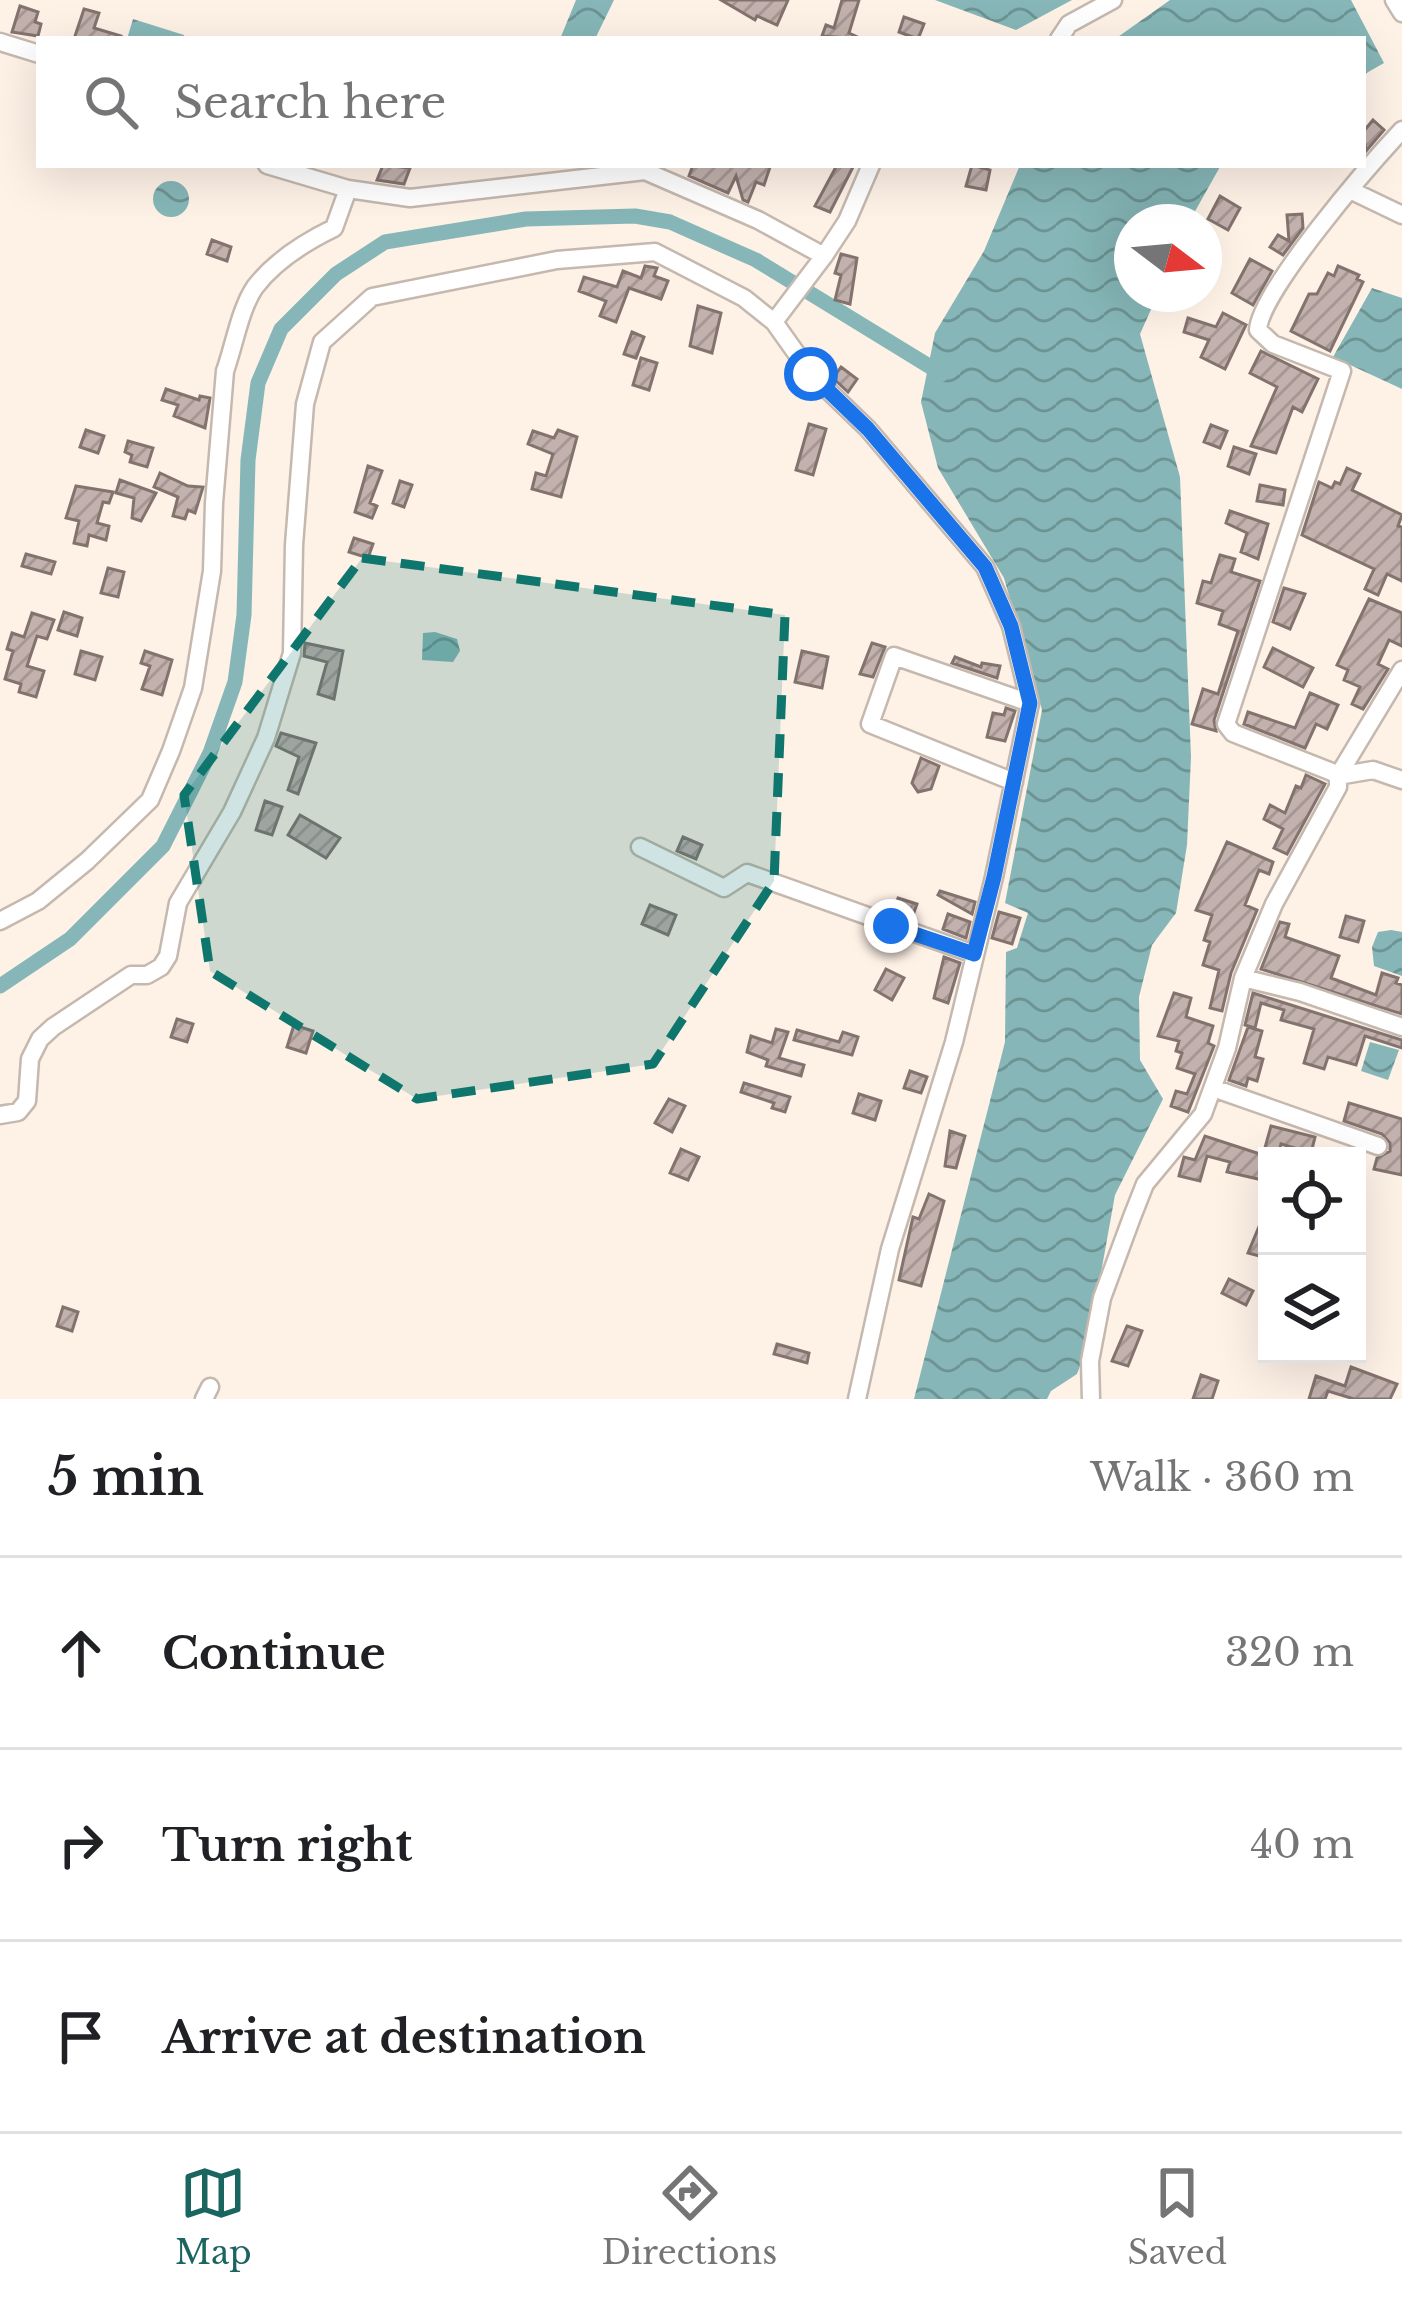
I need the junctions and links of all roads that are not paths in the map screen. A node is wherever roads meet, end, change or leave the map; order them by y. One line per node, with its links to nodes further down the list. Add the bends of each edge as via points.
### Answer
1 (1112, 0): 4 (street)
2 (1394, 0): 3 (street)
3 (1402, 13)
4 (1061, 36)
5 (0, 41): 6 (street)
6 (36, 54)
7 (1402, 130): 11 (street)
8 (277, 168): 10 (street)
9 (870, 168): 13 (street)
10 (348, 189): 13 (street, via 410,198 645,171); 21 (street, via 334,228 301,244 254,289 225,371 212,571 193,688 150,800 88,861)
11 (1350, 190): 12 (street); 17 (street, via 1258,322 1273,344 1342,371 1226,724 1233,734)
12 (1402, 215)
13 (824, 256): 14 (street)
14 (774, 322): 16 (street, via 985,567 1011,626); 26 (street, via 655,252 556,260 372,297 322,342 305,404 292,653 266,738 178,903 168,956 40,1039 27,1101)
15 (1402, 670): 17 (street)
16 (1030, 703): 19 (street); 19 (street, via 894,656 870,724)
17 (1337, 776): 18 (street, via 1373,770); 23 (street)
18 (1402, 780)
19 (1014, 782): 22 (street)
20 (640, 848): 22 (street, via 724,888 747,873)
21 (0, 921)
22 (974, 954): 28 (street, via 890,1249)
23 (1243, 978): 24 (street); 25 (street)
24 (1402, 1028)
25 (1213, 1088): 27 (street); 29 (street, via 1203,1114 1145,1184 1132,1217 1102,1298)
26 (0, 1115)
27 (1378, 1146)
28 (857, 1399)
29 (1091, 1399)

